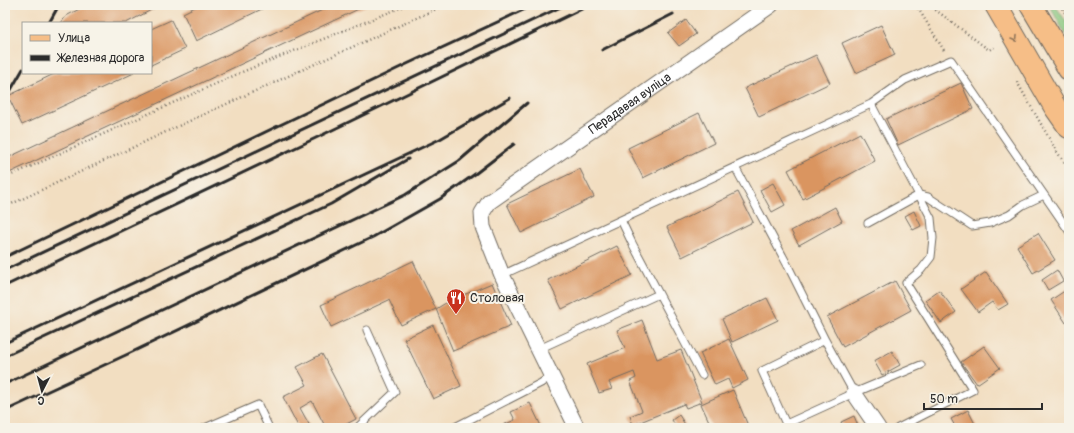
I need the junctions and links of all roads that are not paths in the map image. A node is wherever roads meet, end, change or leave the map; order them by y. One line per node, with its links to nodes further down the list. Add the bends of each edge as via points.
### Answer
1 (771, 5): 13 (street, Перадавая вуліца, via 489,202 482,213 482,227)
2 (996, 5): 6 (main road, one-way to 6)
3 (1031, 5): 4 (main road)
4 (1069, 69)
5 (871, 104): 7 (lane); 8 (lane); 9 (lane, via 904,80 951,60)
6 (1069, 127)
7 (735, 167): 10 (lane); 16 (lane)
8 (919, 195): 9 (lane, via 928,197 972,226 990,223 1009,215); 11 (lane); 28 (lane, via 931,218 934,238 931,257 921,270 906,282 973,390)
9 (1044, 195): 12 (lane)
10 (621, 220): 13 (lane); 14 (lane)
11 (868, 223)
12 (1069, 231)
13 (502, 275): 17 (street)
14 (659, 294): 17 (lane); 19 (lane)
15 (367, 330): 24 (lane, via 395,392)
16 (825, 340): 21 (lane); 21 (lane, via 762,371 786,424)
17 (539, 349): 20 (street)
18 (921, 365): 21 (lane)
19 (702, 375)
20 (551, 376): 25 (lane); 26 (street)
21 (854, 393): 27 (street)
22 (205, 428): 23 (lane, via 258,405)
23 (269, 428)
24 (357, 428)
25 (453, 428)
26 (577, 428)
27 (878, 428)
28 (898, 428)

